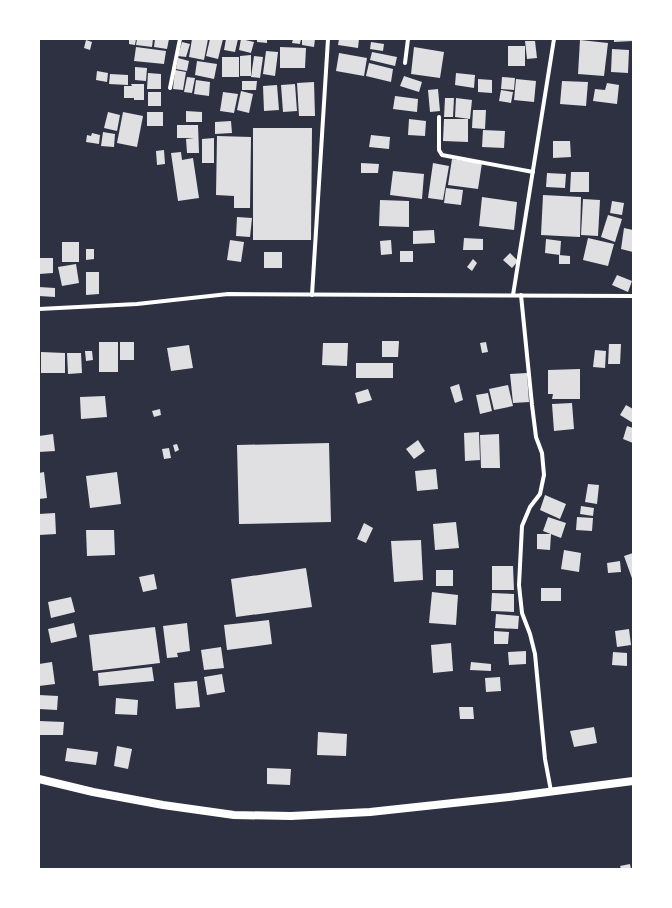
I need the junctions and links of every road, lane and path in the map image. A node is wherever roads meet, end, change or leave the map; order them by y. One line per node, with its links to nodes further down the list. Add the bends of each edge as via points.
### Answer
1 (180, 39): 6 (street)
2 (328, 39): 9 (street)
3 (408, 39): 5 (street)
4 (554, 39): 8 (street)
5 (405, 63)
6 (170, 88)
7 (439, 117): 8 (street, via 439,150 442,155)
8 (533, 172): 10 (street)
9 (312, 295): 10 (street); 13 (street, via 228,294 137,304)
10 (513, 295): 11 (street)
11 (521, 295): 12 (street); 16 (street, via 536,437 542,453 544,475 540,494 530,507 522,526 519,585 522,613 535,654 545,760)
12 (633, 296)
13 (39, 309)
14 (39, 780): 16 (main road, via 163,805 241,815 290,816 370,812)
15 (633, 781): 16 (main road)
16 (551, 792)

